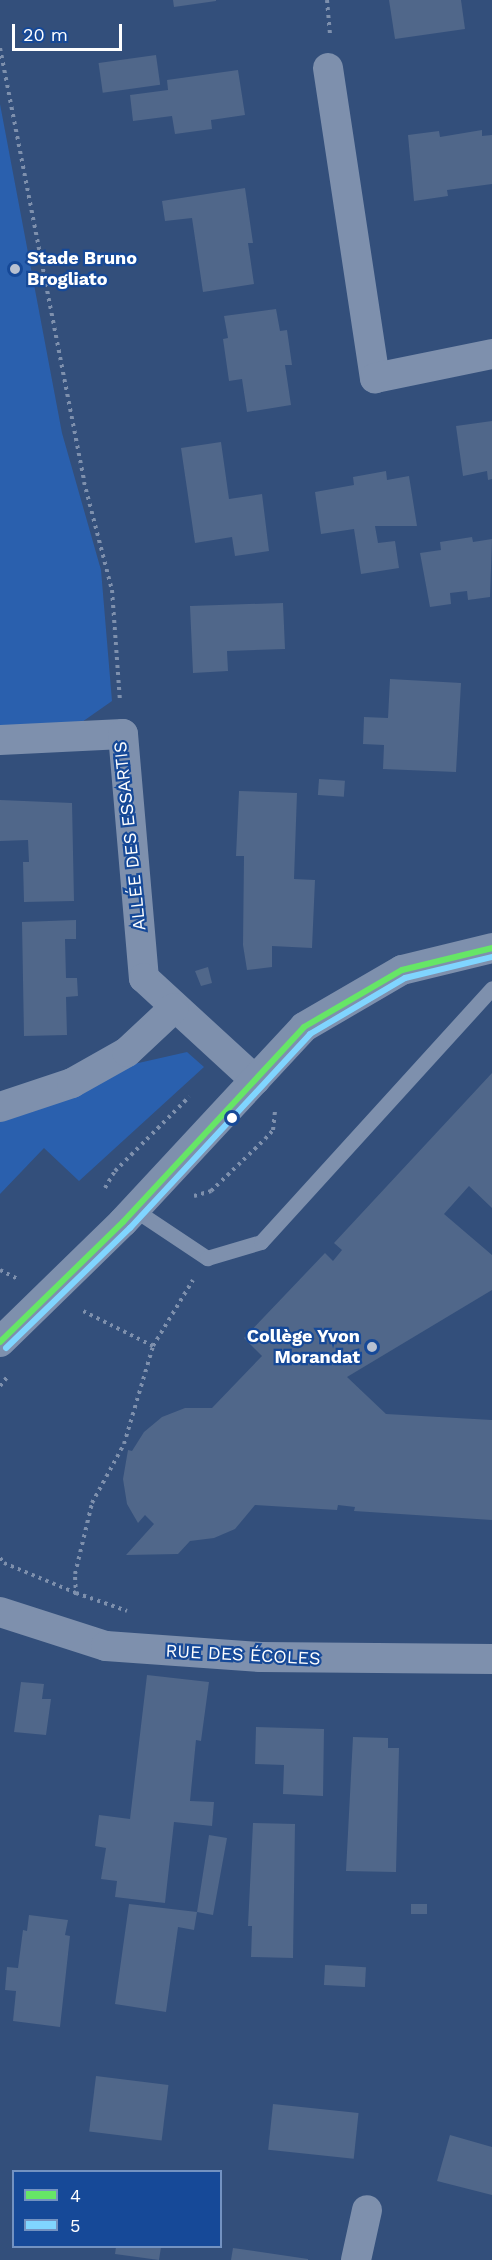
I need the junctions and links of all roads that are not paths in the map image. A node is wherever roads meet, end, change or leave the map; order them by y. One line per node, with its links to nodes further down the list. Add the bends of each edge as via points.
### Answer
1 (328, 68): 2 (street, via 375,378)
2 (492, 354)
3 (0, 740): 6 (street, ALLÉE DES ESSARTIS, via 123,734 144,978)
4 (492, 948): 7 (street, via 402,970 304,1027)
5 (492, 988): 9 (lane, via 261,1242 207,1258)
6 (174, 1008): 7 (street, ALLÉE DES ESSARTIS); 8 (street, via 127,1052 72,1083)
7 (266, 1089): 9 (street)
8 (0, 1107)
9 (145, 1217): 10 (street, via 48,1294)
10 (0, 1342)
11 (0, 1612): 12 (street, RUE DES ÉCOLES, via 106,1646 261,1657)
12 (492, 1659)
13 (367, 2211): 14 (street)
14 (356, 2260)

